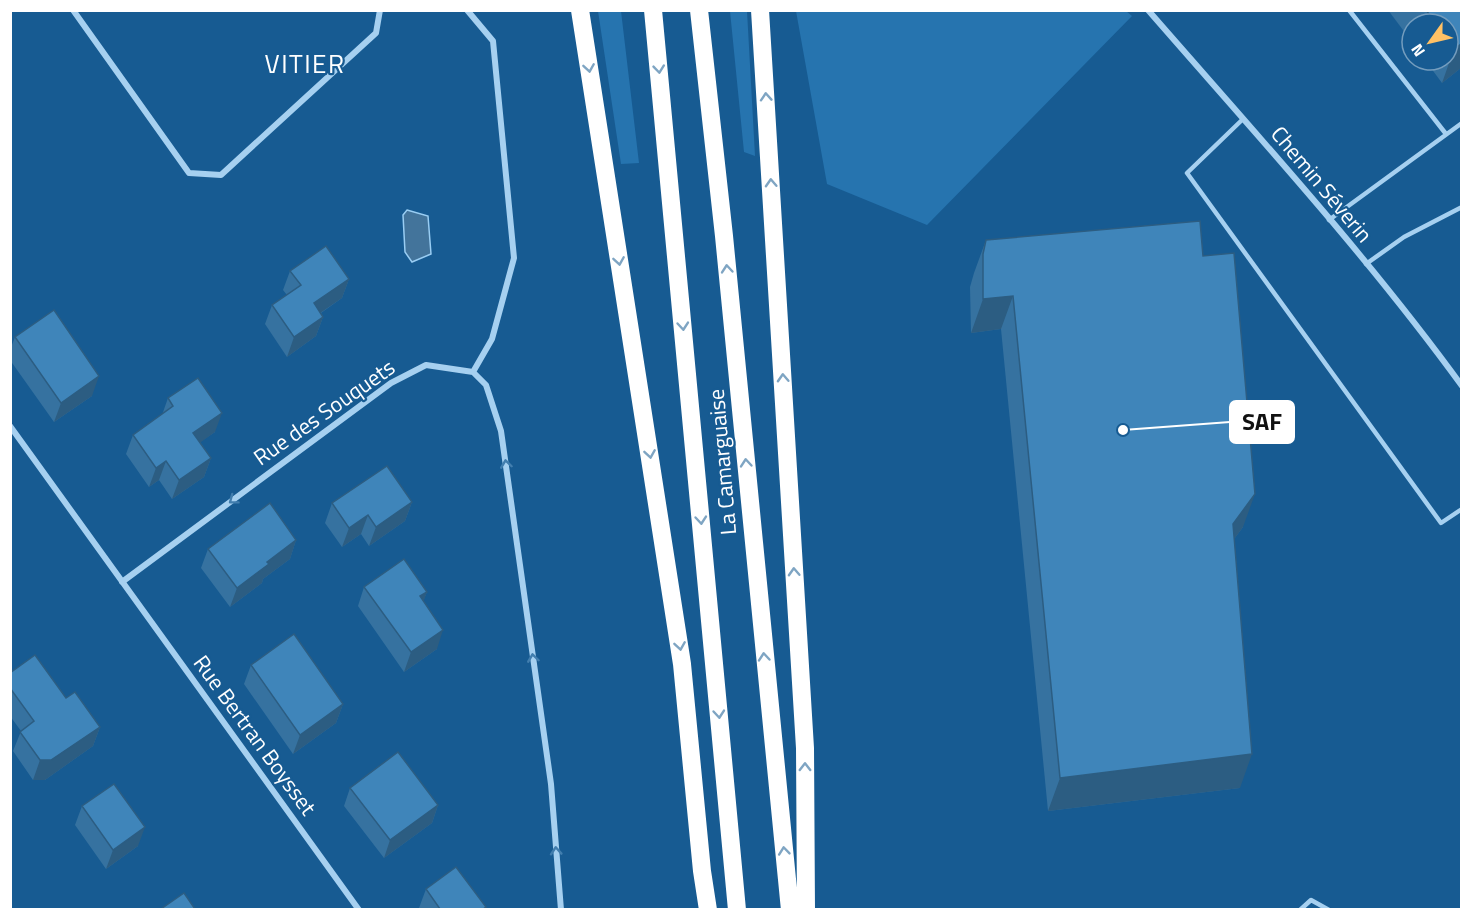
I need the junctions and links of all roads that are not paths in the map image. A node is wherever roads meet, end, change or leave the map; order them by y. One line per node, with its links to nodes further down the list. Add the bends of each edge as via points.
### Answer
1 (73, 10): 2 (street, via 189,173 221,175 376,33)
2 (380, 10)
3 (467, 10): 16 (street, via 492,40 514,258 492,339)
4 (580, 10): 23 (highway, one-way to 23, via 682,664)
5 (653, 10): 24 (highway, La Camarguaise, one-way to 24)
6 (699, 10): 25 (highway, La Camarguaise, one-way to 6)
7 (760, 10): 26 (highway, one-way to 7, via 805,747)
8 (1148, 10): 10 (street, Chemin Séverin)
9 (1349, 10): 12 (lane)
10 (1243, 119): 14 (street, Chemin Séverin); 19 (lane, via 1187,173 1441,523)
11 (1461, 123): 12 (lane)
12 (1446, 134): 14 (lane)
13 (1461, 207): 15 (lane, via 1404,237)
14 (1329, 220): 15 (street, Chemin Séverin)
15 (1366, 264): 17 (street, Chemin Séverin, via 1424,333)
16 (473, 372): 20 (street, Rue des Souquets, one-way to 20, via 426,365 391,383); 22 (street, one-way to 16, via 551,784 501,431 486,385)
17 (1461, 386)
18 (10, 426): 20 (street)
19 (1461, 509)
20 (122, 582): 21 (street, Rue Bertran Boysset)
21 (359, 909)
22 (561, 909)
23 (708, 909)
24 (738, 909)
25 (790, 909)
26 (806, 909)
27 (1300, 909): 28 (lane, via 1311,900)
28 (1329, 909)

